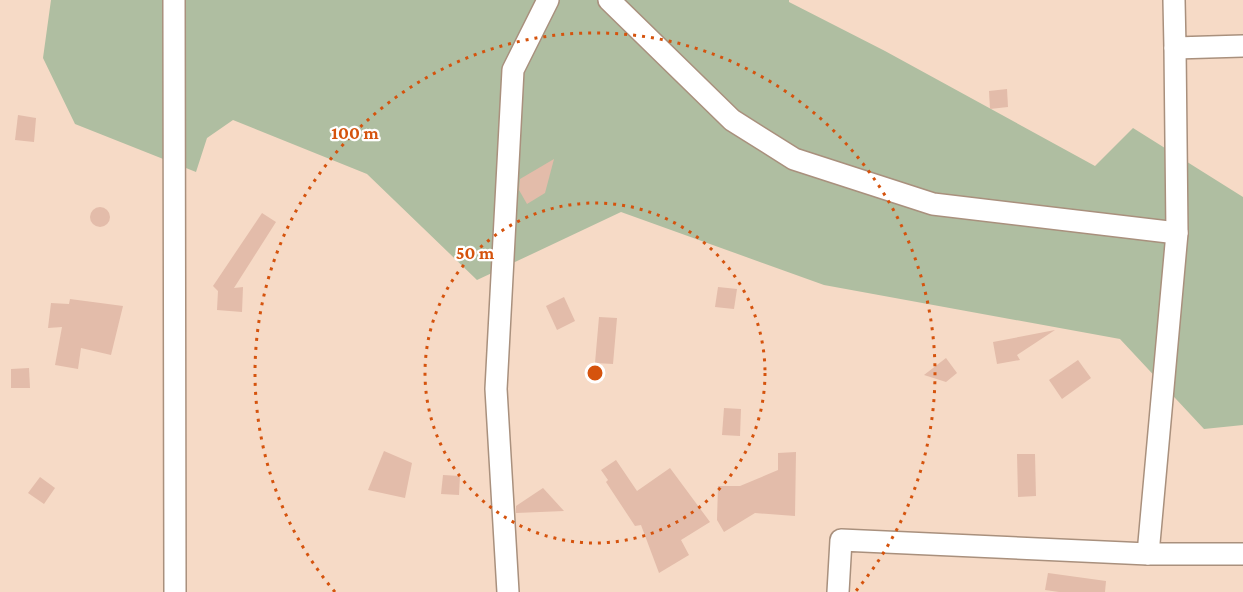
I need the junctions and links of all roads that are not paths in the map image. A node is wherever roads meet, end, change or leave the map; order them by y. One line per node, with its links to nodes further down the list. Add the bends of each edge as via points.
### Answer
1 (174, 0): 10 (street)
2 (548, 0): 11 (street, via 513,70 496,389)
3 (609, 0): 7 (street, via 732,120 794,159 933,204)
4 (1174, 0): 6 (street)
5 (1243, 46): 6 (street)
6 (1175, 48): 7 (street)
7 (1177, 233): 8 (street)
8 (1148, 554): 9 (street); 12 (street, via 842,540)
9 (1243, 554)
10 (175, 592)
11 (508, 592)
12 (838, 592)

